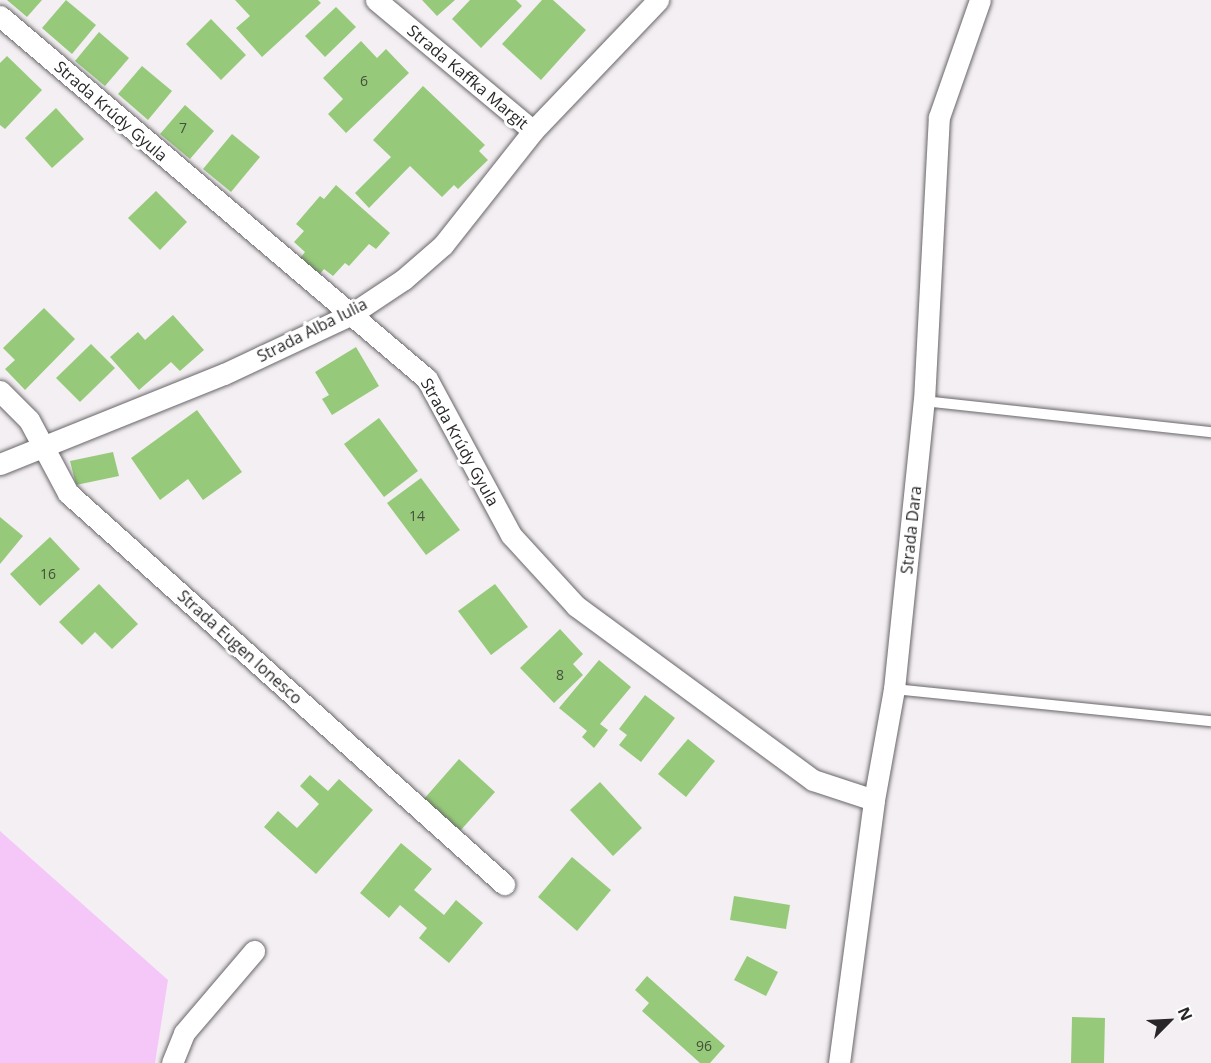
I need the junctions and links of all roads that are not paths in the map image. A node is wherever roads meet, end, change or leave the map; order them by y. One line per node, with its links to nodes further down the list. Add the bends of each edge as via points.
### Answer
1 (376, 0): 5 (street, Strada Kaffka Margit)
2 (658, 0): 5 (street, Strada Alba Iulia)
3 (980, 0): 8 (street, Strada Dara, via 939,117)
4 (0, 16): 6 (street, Strada Krúdy Gyula)
5 (533, 131): 6 (street, Strada Alba Iulia, via 442,245 404,279)
6 (350, 315): 10 (street, Strada Alba Iulia, via 224,374); 14 (street, Strada Krúdy Gyula, via 427,379 511,535 576,606 813,780)
7 (0, 391): 10 (street, Strada Eugen Ionesco, via 29,420)
8 (924, 401): 9 (lane); 12 (street, Strada Dara)
9 (1211, 432)
10 (44, 448): 11 (street, Strada Alba Iulia); 15 (street, Strada Eugen Ionesco, via 68,493)
11 (0, 464)
12 (894, 689): 13 (lane); 14 (street, Strada Dara)
13 (1211, 721)
14 (874, 800): 18 (street, Strada Dara)
15 (504, 884)
16 (254, 951): 17 (street, via 184,1033)
17 (172, 1063)
18 (839, 1063)

